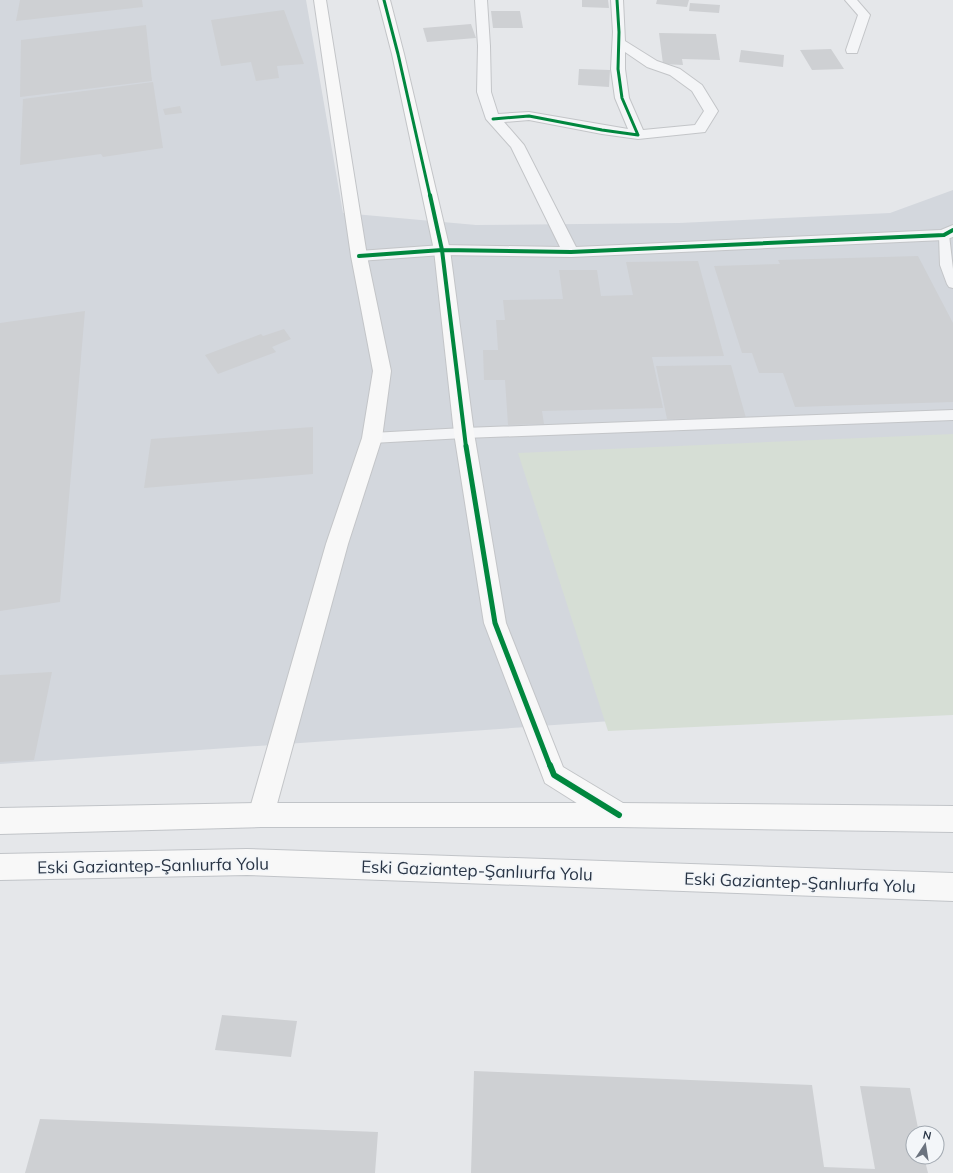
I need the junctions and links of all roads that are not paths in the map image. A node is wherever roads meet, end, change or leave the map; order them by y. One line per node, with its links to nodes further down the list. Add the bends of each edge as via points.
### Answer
1 (320, 0): 13 (street)
2 (384, 0): 11 (street)
3 (481, 0): 8 (street, via 484,92)
4 (617, 0): 6 (street)
5 (851, 0): 7 (street, via 864,15)
6 (619, 43): 9 (street, via 618,69 622,98); 9 (street, via 652,64 675,72 698,88 711,112 700,128)
7 (852, 50)
8 (493, 120): 9 (street, via 529,116); 12 (street, via 517,145)
9 (638, 135)
10 (948, 232): 12 (street); 14 (lane, via 946,266)
11 (442, 250): 12 (street); 13 (street); 16 (street)
12 (571, 252)
13 (359, 256): 17 (street, via 382,371)
14 (953, 284)
15 (953, 415): 16 (lane)
16 (464, 434): 17 (lane); 19 (street, via 495,623 554,775)
17 (372, 438): 18 (street, via 337,544)
18 (261, 815): 19 (street); 21 (street)
19 (619, 815): 20 (street)
20 (953, 819)
21 (0, 821)
22 (0, 867): 23 (street, Eski Gaziantep-Şanlıurfa Yolu, via 247,862)
23 (953, 887)

